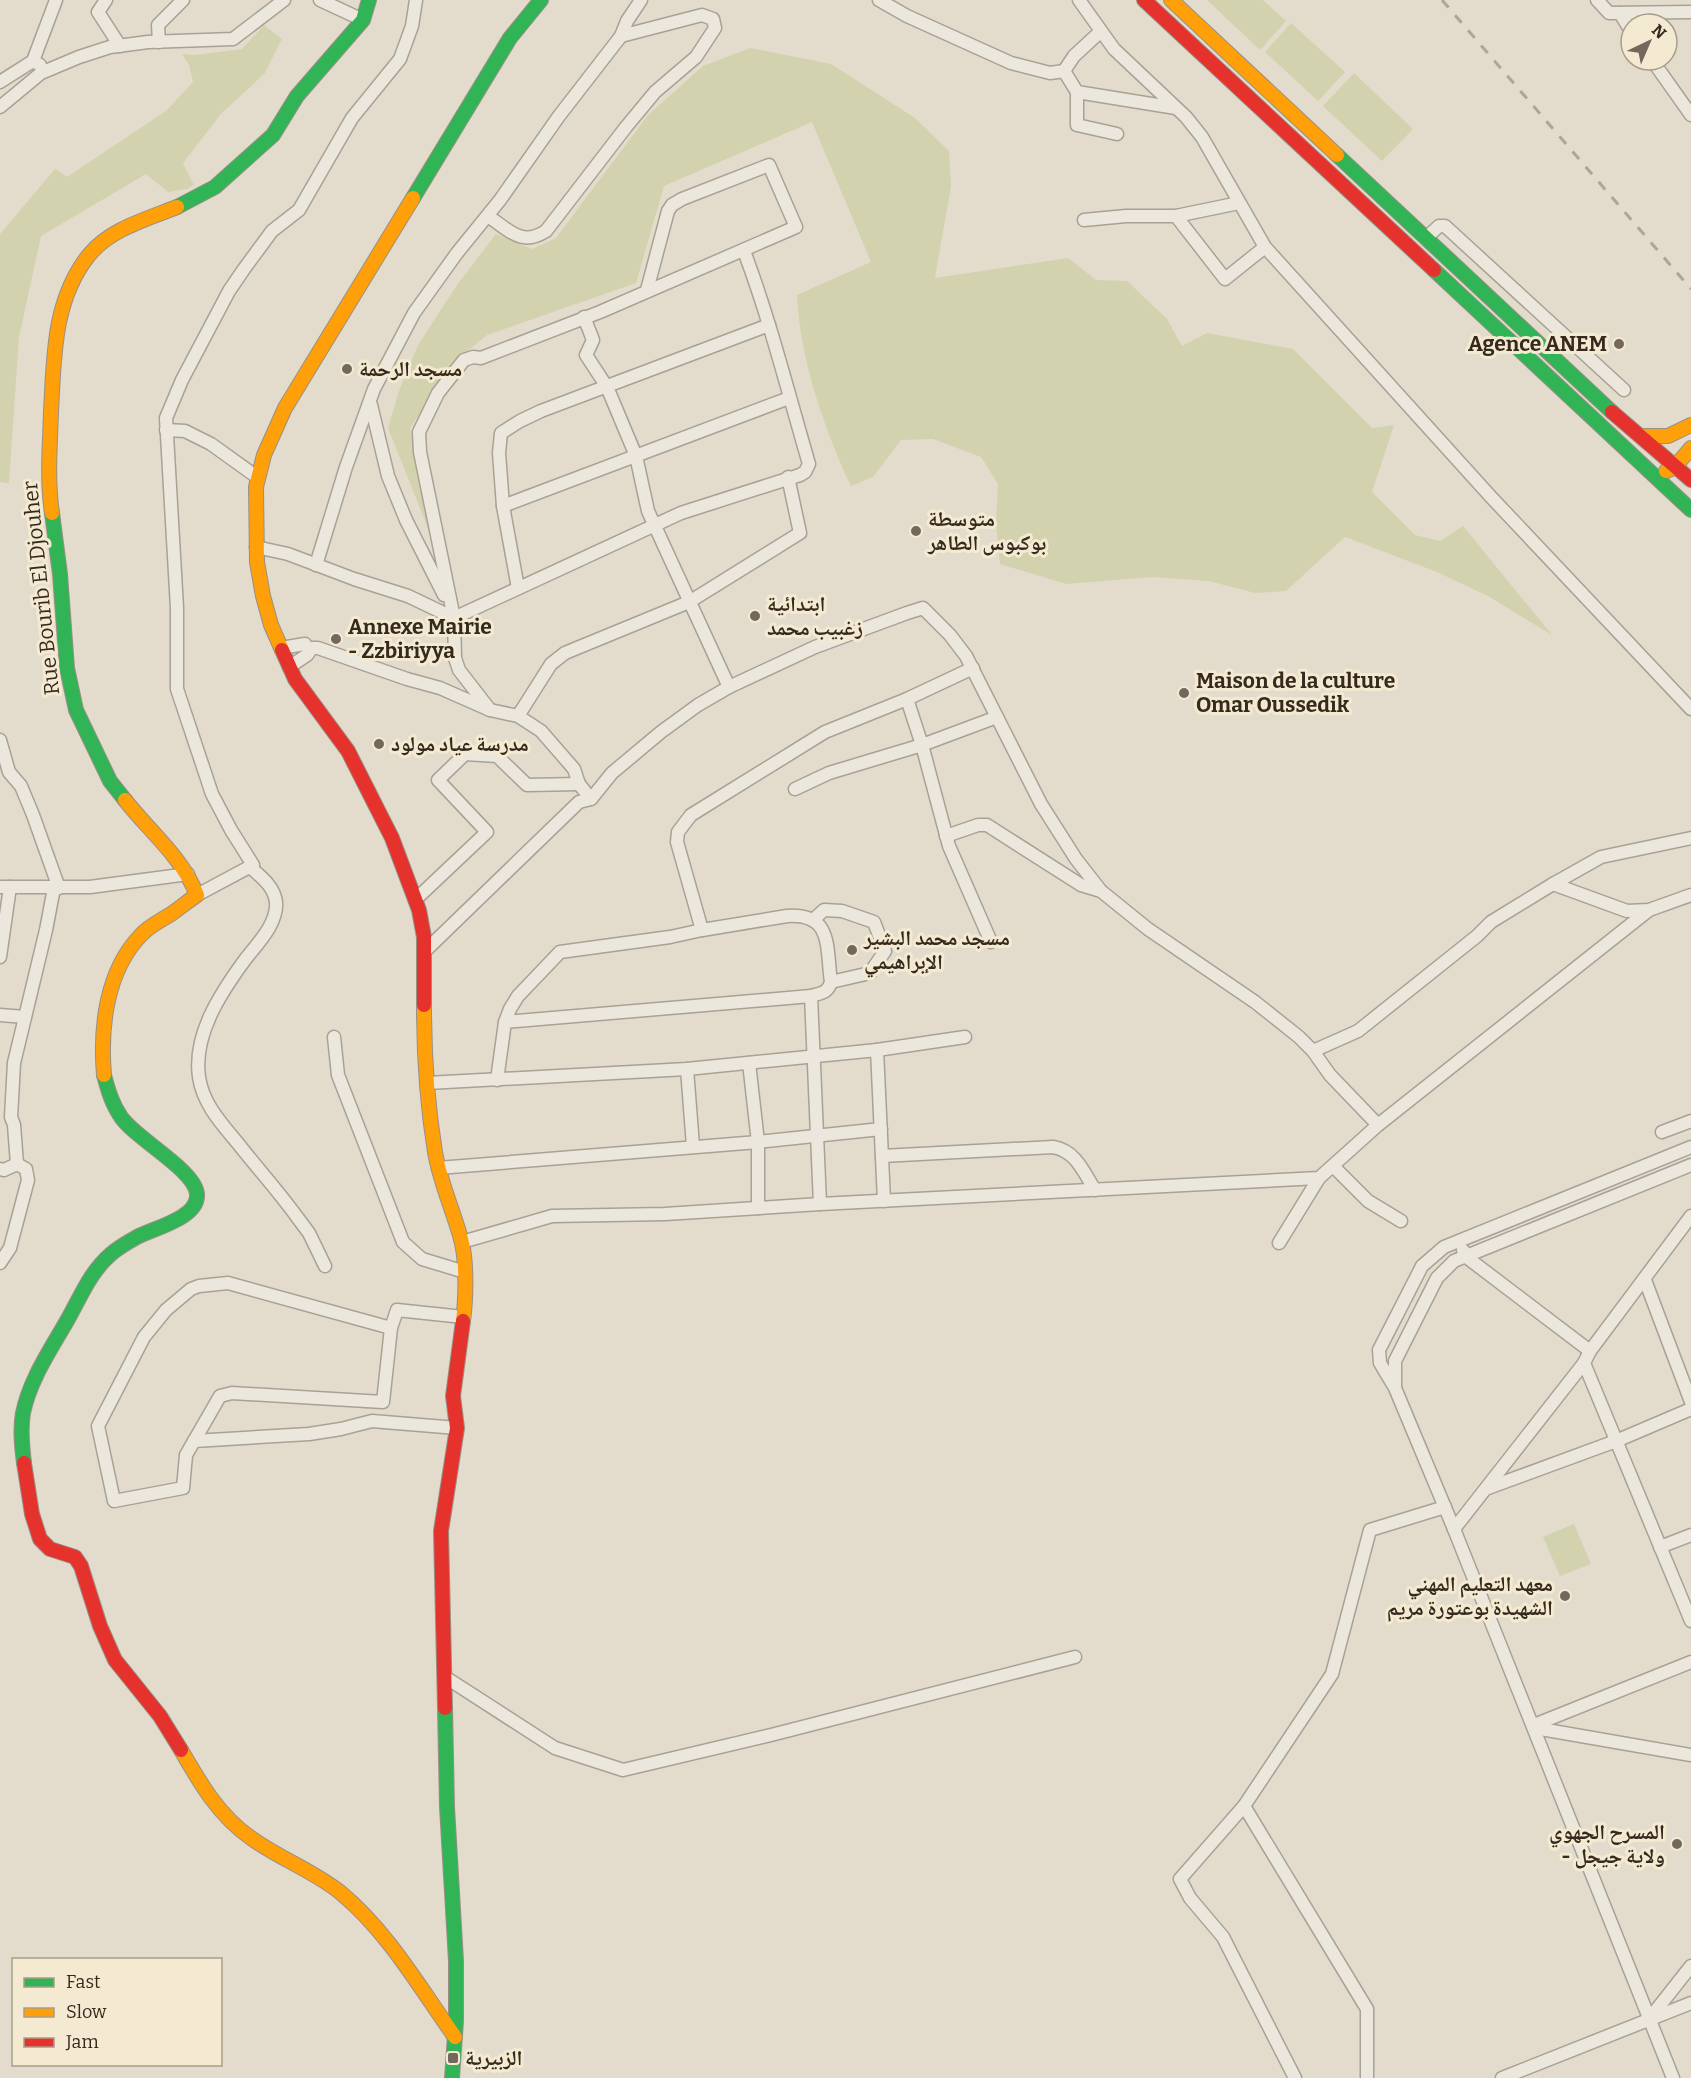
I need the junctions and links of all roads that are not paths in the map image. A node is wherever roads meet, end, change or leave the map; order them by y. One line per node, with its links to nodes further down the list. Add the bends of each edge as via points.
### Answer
1 (56, 0): 23 (street)
2 (106, 0): 22 (street, via 98,12)
3 (183, 0): 21 (street, via 158,25)
4 (284, 0): 21 (street, via 232,39)
5 (320, 0): 18 (street)
6 (369, 0): 18 (main road, Rue Bourib El Djouher)
7 (416, 0): 49 (street, via 400,59 352,118 299,210 272,231 229,291 173,398)
8 (541, 0): 55 (main road, via 510,38 296,389 270,439)
9 (641, 0): 20 (street)
10 (879, 0): 25 (street, via 1011,63 1050,73)
11 (1079, 0): 19 (street)
12 (1144, 0): 43 (main road)
13 (1171, 0): 37 (main road)
14 (1597, 0): 17 (street, via 1609,13)
15 (1635, 6): 16 (street)
16 (1691, 12)
17 (1619, 13)
18 (363, 20): 86 (main road, Rue Bourib El Djouher, via 297,96 273,135 215,188 131,225 90,254 73,280 55,338 48,485 74,704 110,781)
19 (1101, 31): 25 (street); 30 (street, via 1114,49)
20 (621, 36): 34 (street); 34 (street, via 702,15 714,19 715,24 696,57 648,101 546,231 533,239 522,238)
21 (159, 42): 22 (street)
22 (120, 46): 24 (street)
23 (33, 61): 24 (street); 27 (street)
24 (47, 70): 29 (street)
25 (1064, 71): 28 (street)
26 (1661, 72): 31 (street)
27 (0, 82)
28 (1077, 92): 30 (street); 32 (street, via 1077,125)
29 (0, 107)
30 (1176, 108): 33 (street, via 1202,137)
31 (1691, 115)
32 (1117, 134)
33 (1239, 203): 35 (street); 38 (street)
34 (488, 216): 47 (street, via 414,314 382,372)
35 (1176, 216): 36 (street); 38 (street, via 1225,279)
36 (1084, 220)
37 (1426, 238): 45 (street, via 1439,226 1445,226); 51 (main road)
38 (1265, 247): 73 (street, via 1483,489)
39 (744, 251): 40 (street); 40 (street, via 796,227 769,165 672,205); 42 (street)
40 (647, 290): 41 (street)
41 (585, 317): 44 (street, via 593,340 586,355); 66 (street, via 481,358 465,360 438,393 418,432)
42 (769, 325): 44 (street); 46 (street)
43 (1552, 380): 54 (main road, via 1608,422 1658,467); 58 (main road)
44 (608, 387): 53 (street); 59 (street, via 520,420 501,433)
45 (1624, 390)
46 (789, 398): 53 (street); 56 (street, via 809,464 805,472)
47 (370, 404): 63 (street); 66 (street, via 397,500)
48 (1691, 425): 51 (main road, via 1668,436)
49 (166, 430): 55 (street, via 185,431 211,444); 85 (street, via 177,608 177,689 212,794 253,865)
50 (1691, 432): 54 (main road)
51 (1642, 436): 54 (main road)
52 (1691, 448): 54 (main road)
53 (636, 456): 59 (street); 61 (street)
54 (1671, 466): 57 (main road); 58 (main road)
55 (257, 477): 62 (main road)
56 (788, 477): 61 (street); 65 (street, via 800,533)
57 (1691, 480)
58 (1668, 488): 60 (main road)
59 (503, 506): 64 (street)
60 (1691, 510)
61 (654, 524): 64 (street); 65 (street)
62 (256, 547): 63 (street); 68 (main road, via 263,596)
63 (316, 565): 66 (street, via 408,596)
64 (518, 588): 66 (street)
65 (689, 602): 71 (street); 75 (street, via 565,653 551,664)
66 (454, 618): 74 (street, via 459,670)
67 (305, 644): 68 (street)
68 (281, 648): 69 (main road)
69 (289, 667): 74 (street, via 312,648 318,648 440,688); 93 (main road, via 348,751 392,838)
70 (973, 668): 71 (street, via 956,641 923,608 815,647); 72 (street); 76 (street)
71 (729, 687): 82 (street, via 661,732 612,773)
72 (907, 699): 78 (street); 96 (street, via 825,732 690,815 678,832 677,842)
73 (1689, 704)
74 (490, 710): 75 (street)
75 (518, 716): 80 (street, via 541,731 574,769)
76 (998, 717): 78 (street); 90 (street, via 1041,804)
77 (0, 740): 79 (street)
78 (922, 745): 81 (street, via 829,773); 83 (street)
79 (5, 773): 89 (street, via 21,786)
80 (579, 784): 82 (street); 93 (street, via 526,785 497,756 465,754 438,780 486,832)
81 (795, 789)
82 (591, 799): 98 (street, via 579,802)
83 (946, 836): 90 (street, via 987,825 1082,885); 97 (street)
84 (1691, 838): 87 (street, via 1601,857)
85 (250, 867): 91 (street); 140 (street, via 272,890 274,915 203,1033 199,1079 208,1105 297,1216)
86 (188, 874): 89 (street, via 109,886); 91 (main road, Rue Bourib El Djouher)
87 (1553, 884): 94 (street, via 1627,911); 108 (street, via 1491,922 1358,1031)
88 (5, 887): 89 (street); 99 (street)
89 (56, 888): 103 (street)
90 (1101, 891): 108 (street, via 1255,1002)
91 (197, 895): 168 (main road, via 145,931 125,958 107,1004 102,1060 108,1092 120,1116 190,1180 197,1201 183,1215 123,1244 96,1268 42,1364 22,1416 32,1518 40,1541 59,1553 75,1557 81,1566 116,1661 165,1724 207,1795 236,1827 323,1881 357,1909)
92 (1691, 895): 94 (street)
93 (415, 900): 98 (main road)
94 (1649, 910): 115 (street)
95 (819, 915): 96 (street, via 787,916); 100 (street); 100 (street, via 842,911 874,922 885,951 870,973)
96 (702, 930): 104 (street, via 560,952 518,996)
97 (991, 942)
98 (424, 952): 113 (main road)
99 (0, 957)
100 (831, 982): 101 (street, via 825,992)
101 (811, 996): 104 (street); 109 (street)
102 (0, 1015): 103 (street)
103 (25, 1017): 123 (street, via 12,1083 11,1117)
104 (505, 1022): 112 (street)
105 (334, 1037): 141 (street, via 338,1075 403,1242 422,1259)
106 (965, 1037): 107 (street)
107 (877, 1050): 109 (street); 116 (street)
108 (1313, 1051): 115 (street, via 1330,1075)
109 (813, 1056): 110 (street); 118 (street)
110 (749, 1063): 111 (street); 119 (street)
111 (687, 1069): 112 (street); 120 (street)
112 (497, 1080): 113 (street)
113 (427, 1083): 126 (main road)
114 (1691, 1121): 117 (street)
115 (1378, 1125): 124 (street)
116 (881, 1129): 118 (street); 122 (street)
117 (1662, 1132)
118 (817, 1136): 119 (street); 131 (street)
119 (758, 1142): 120 (street); 132 (street)
120 (693, 1146): 126 (street)
121 (1688, 1148): 125 (street); 135 (street)
122 (882, 1156): 129 (street, via 1053,1147 1075,1156); 130 (street)
123 (17, 1164): 127 (street); 139 (street, via 26,1169 28,1180 10,1248)
124 (1333, 1166): 128 (street); 134 (street, via 1368,1200)
125 (1691, 1166): 138 (street)
126 (438, 1168): 136 (main road)
127 (0, 1169)
128 (1319, 1178): 129 (street); 137 (street)
129 (1095, 1190): 130 (street)
130 (884, 1201): 131 (street)
131 (820, 1204): 132 (street)
132 (758, 1208): 136 (street, via 552,1216)
133 (1691, 1216): 142 (street)
134 (1401, 1221)
135 (1460, 1241): 138 (street); 147 (street, via 1444,1247 1422,1266 1379,1350 1380,1363)
136 (462, 1242): 141 (main road)
137 (1279, 1243)
138 (1465, 1256): 145 (street); 147 (street, via 1437,1278 1395,1361)
139 (0, 1263)
140 (325, 1266)
141 (465, 1272): 143 (main road)
142 (1645, 1280): 145 (street); 148 (street)
143 (463, 1317): 144 (street, via 397,1310); 150 (main road, via 453,1396)
144 (392, 1328): 151 (street, via 383,1402 232,1393 220,1396); 151 (street, via 228,1283 191,1289 166,1310 144,1337 98,1426 114,1501 183,1488 186,1455)
145 (1590, 1351): 146 (street)
146 (1584, 1363): 152 (street); 153 (street)
147 (1395, 1388): 154 (street)
148 (1691, 1402)
149 (1691, 1409): 152 (street)
150 (457, 1428): 151 (street, via 372,1421 309,1434); 161 (main road, via 441,1531)
151 (194, 1441)
152 (1616, 1441): 153 (street); 157 (street)
153 (1486, 1488): 155 (street)
154 (1445, 1507): 155 (street); 164 (street, via 1370,1530 1332,1674)
155 (1454, 1529): 162 (street)
156 (1691, 1535): 157 (street)
157 (1660, 1546): 158 (street)
158 (1691, 1621)
159 (1075, 1657): 161 (street, via 623,1770 555,1748)
160 (1691, 1662): 162 (street)
161 (445, 1677): 168 (main road, via 447,1807 456,1961)
162 (1534, 1727): 163 (street); 167 (street)
163 (1691, 1755)
164 (1244, 1806): 170 (street, via 1180,1879 1190,1898 1223,1937); 171 (street, via 1366,2009)
165 (1691, 1966): 167 (street)
166 (1691, 2003): 167 (street)
167 (1650, 2019): 172 (street); 173 (street)
168 (455, 2037): 169 (main road)
169 (452, 2078)
170 (1295, 2078)
171 (1367, 2078)
172 (1502, 2078)
173 (1673, 2078)

